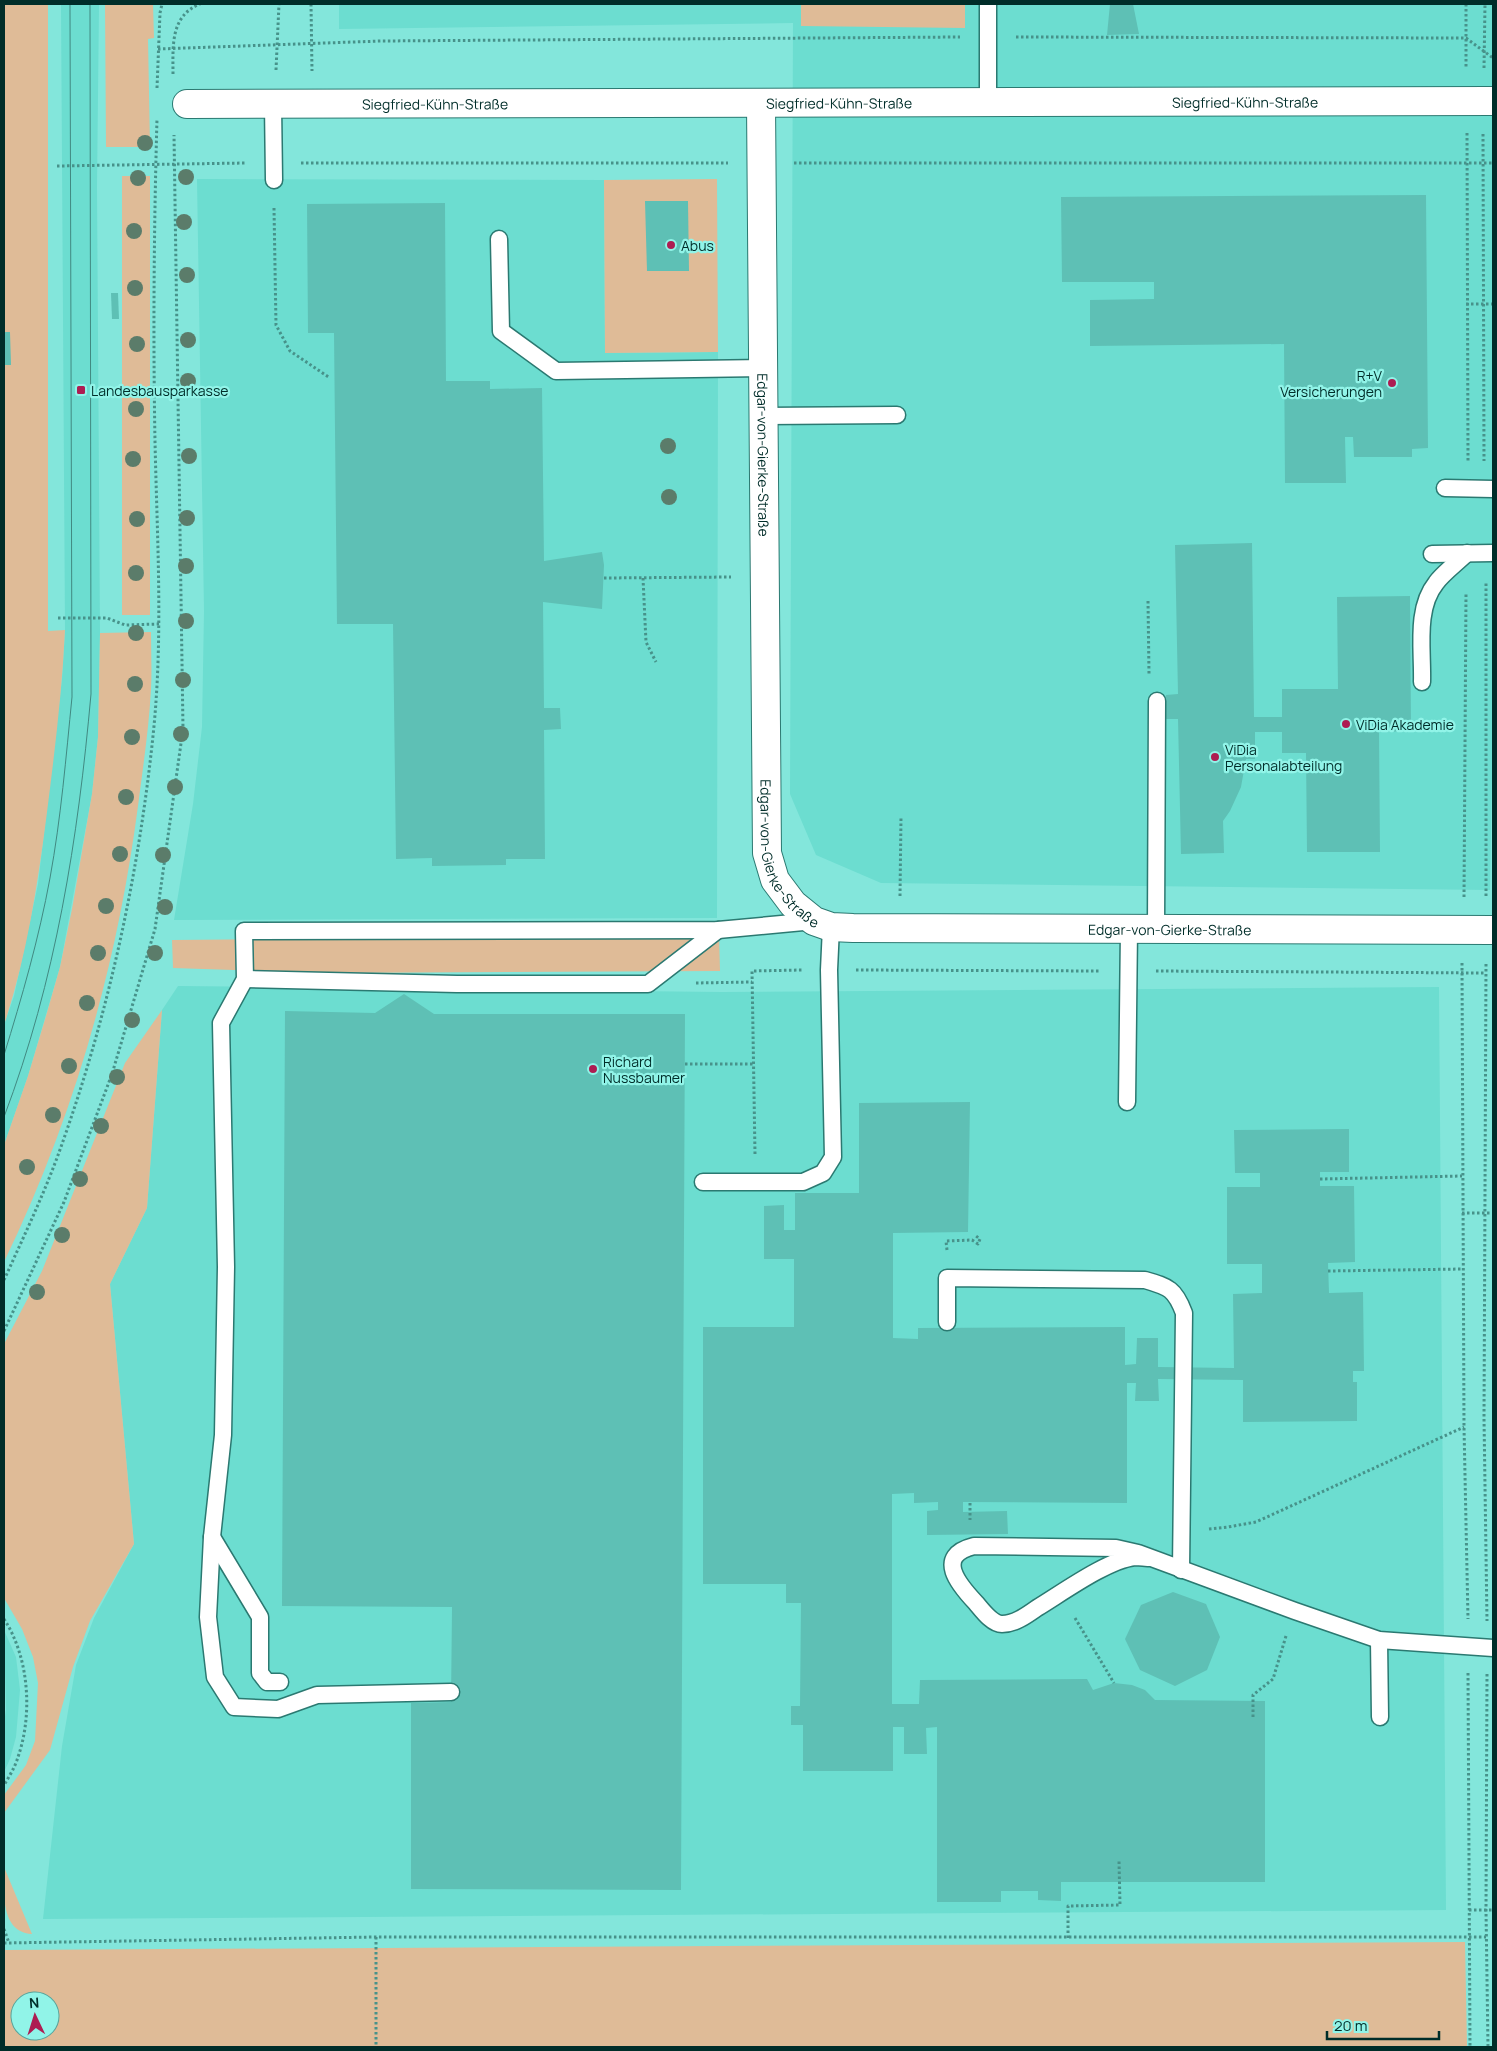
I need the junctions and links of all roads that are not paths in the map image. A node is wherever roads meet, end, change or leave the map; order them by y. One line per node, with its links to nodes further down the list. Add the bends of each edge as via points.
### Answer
1 (988, 4): 3 (lane)
2 (1493, 101): 3 (street, Siegfried-Kühn-Straße)
3 (988, 102): 4 (street, Siegfried-Kühn-Straße)
4 (761, 103): 6 (street, Siegfried-Kühn-Straße); 9 (street, Edgar-von-Gierke-Straße)
5 (187, 104): 6 (street, Siegfried-Kühn-Straße)
6 (273, 104): 7 (lane)
7 (274, 180)
8 (500, 239): 9 (lane, via 501,331 556,371)
9 (764, 368): 11 (street, Edgar-von-Gierke-Straße)
10 (898, 415): 11 (lane)
11 (764, 416): 19 (street, Edgar-von-Gierke-Straße, via 767,853 775,880 793,904)
12 (1445, 488): 13 (lane)
13 (1493, 489)
14 (1467, 553): 15 (lane); 16 (lane); 17 (lane, via 1436,582 1427,596 1423,614)
15 (1493, 553)
16 (1432, 554)
17 (1422, 682)
18 (1157, 701): 21 (lane)
19 (822, 924): 20 (street, Edgar-von-Gierke-Straße, via 900,928); 22 (lane); 26 (lane, via 829,970 833,1157 823,1173 803,1182)
20 (1129, 929): 21 (street, Edgar-von-Gierke-Straße); 25 (lane)
21 (1156, 929): 23 (street, Edgar-von-Gierke-Straße)
22 (718, 930): 24 (lane, via 648,984); 24 (lane, via 244,931)
23 (1493, 930)
24 (245, 979): 28 (lane, via 221,1024 225,1326 223,1435)
25 (1127, 1102)
26 (703, 1182)
27 (947, 1322): 30 (lane, via 947,1278 1145,1280 1164,1285 1178,1297 1184,1313)
28 (212, 1537): 33 (lane, via 260,1617 260,1673 267,1682); 34 (lane, via 208,1617 215,1677 234,1707 278,1709 317,1695)
29 (1151, 1558): 29 (lane, via 1116,1548 974,1546 955,1556 952,1566 960,1586 990,1619 1001,1624 1012,1622 1103,1568 1135,1557); 30 (lane)
30 (1181, 1570): 31 (lane)
31 (1379, 1640): 32 (lane); 35 (lane)
32 (1493, 1648)
33 (280, 1682)
34 (451, 1692)
35 (1380, 1717)

